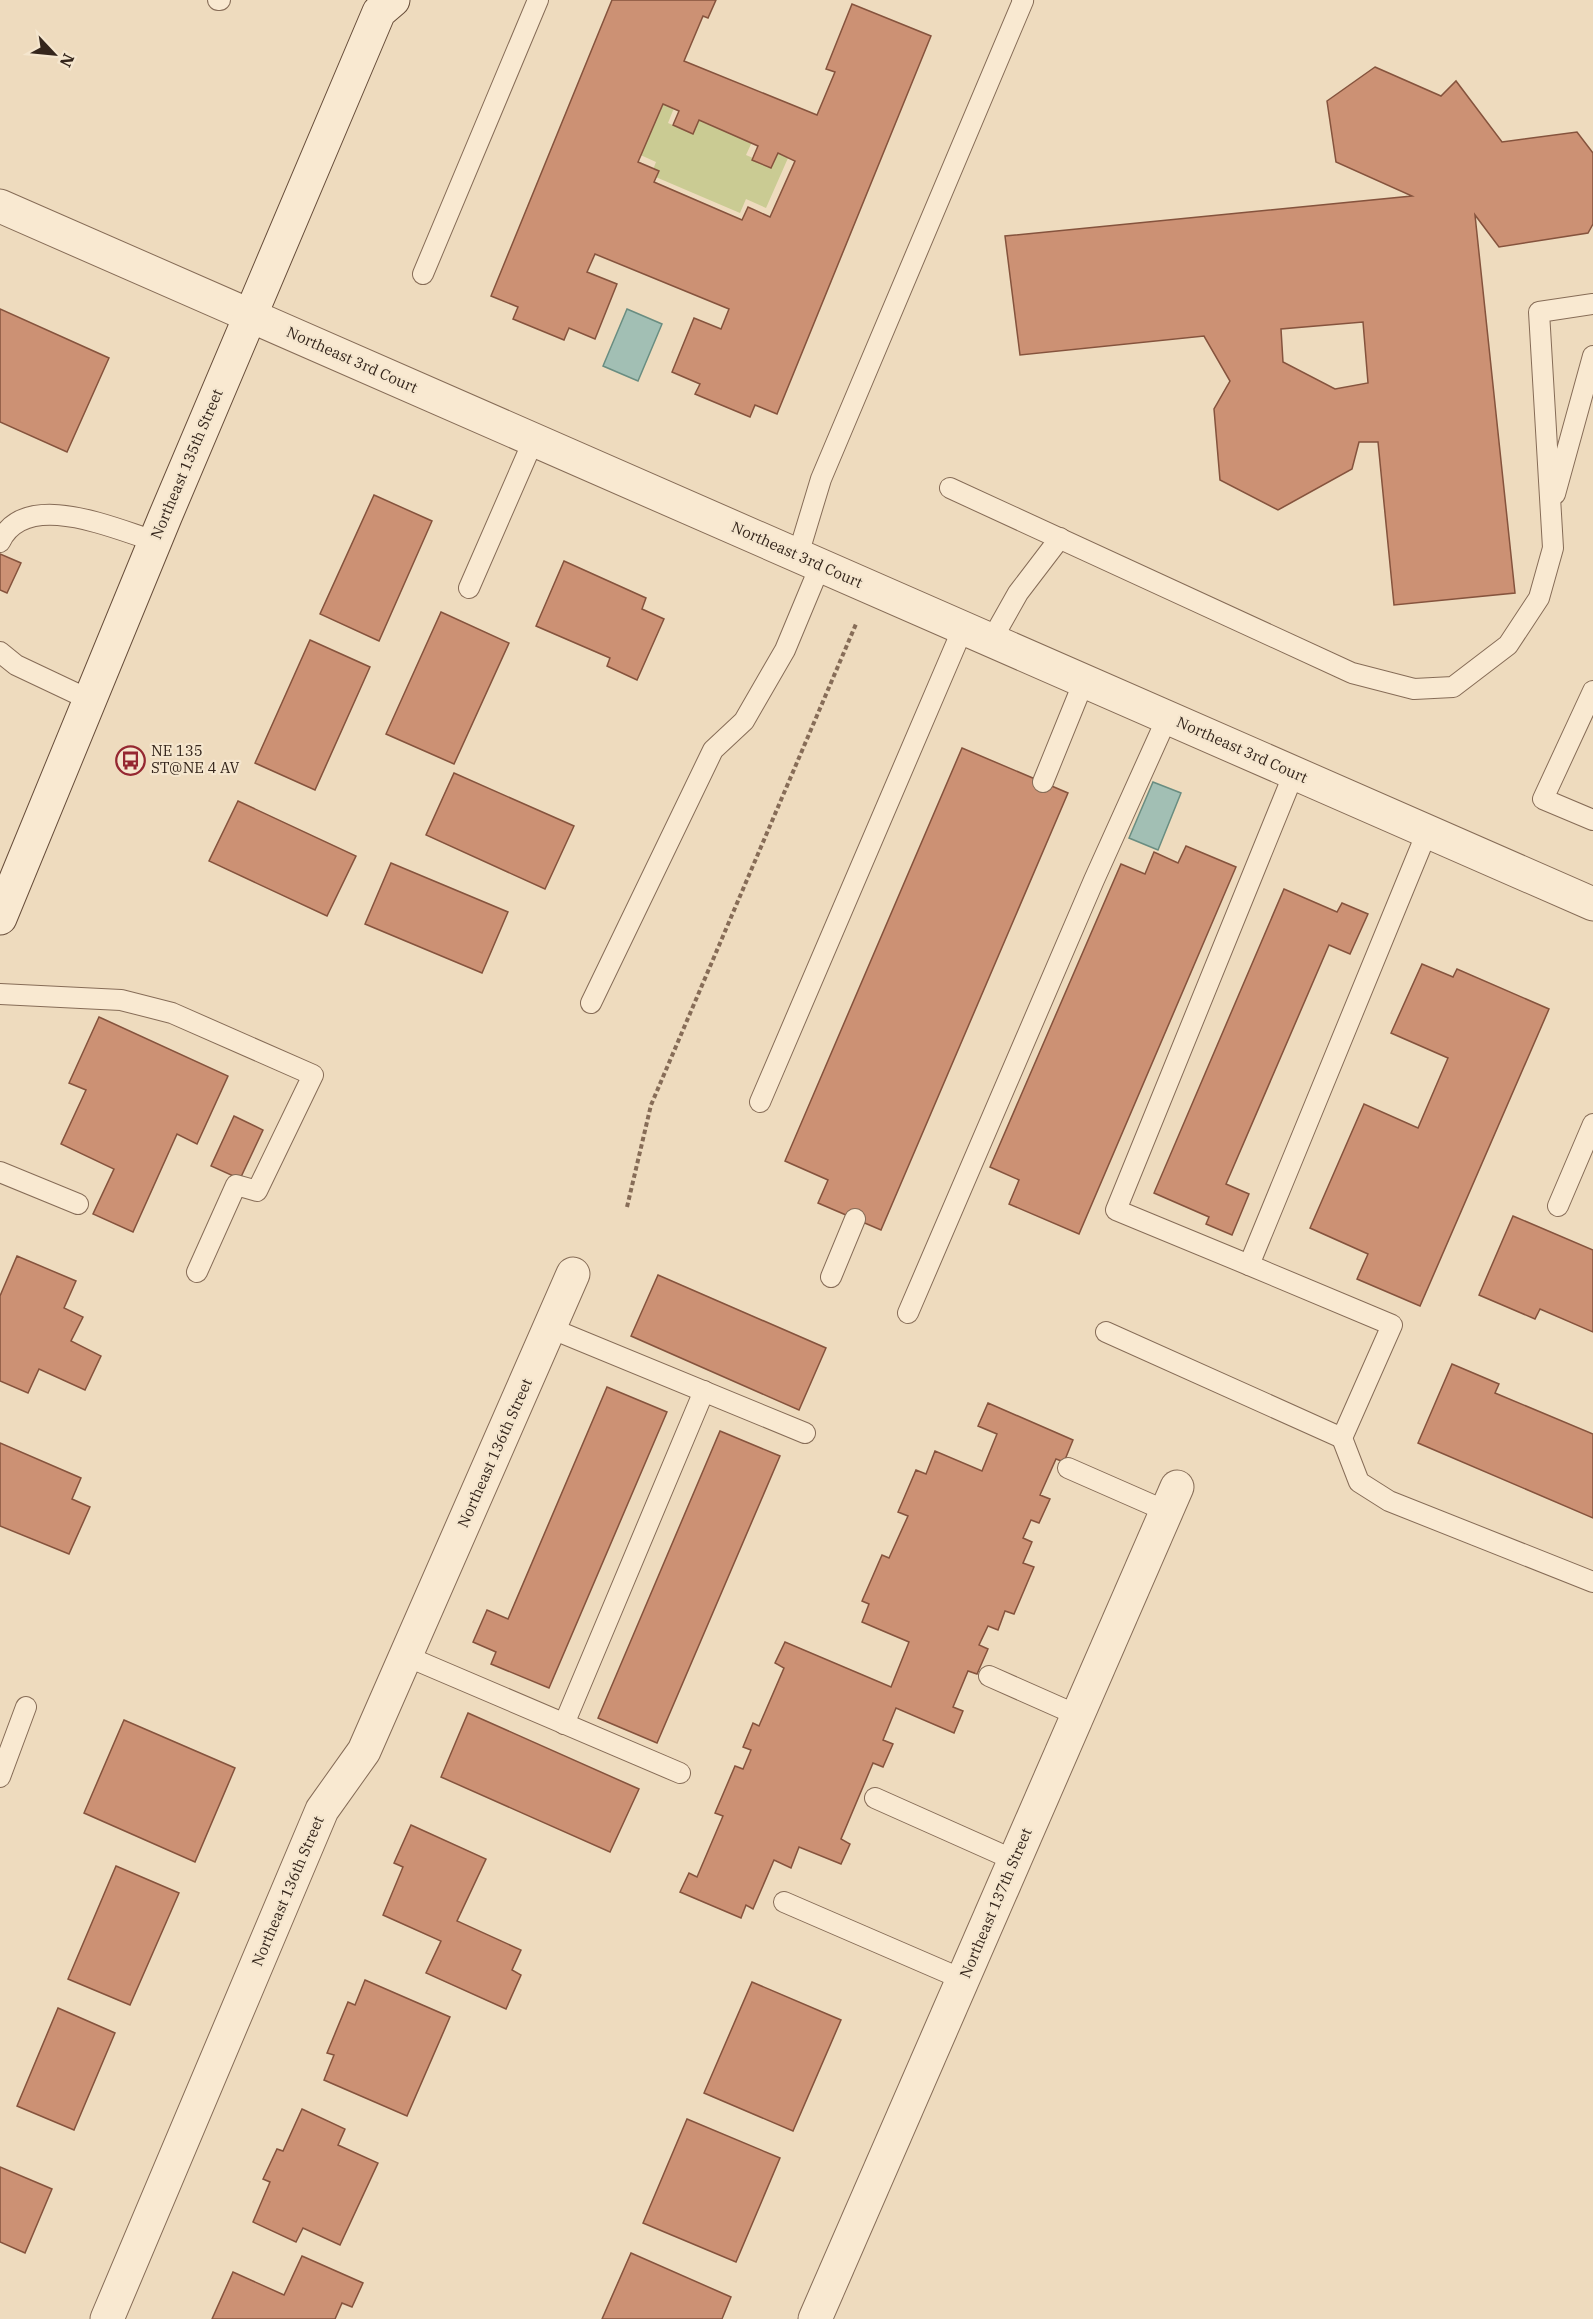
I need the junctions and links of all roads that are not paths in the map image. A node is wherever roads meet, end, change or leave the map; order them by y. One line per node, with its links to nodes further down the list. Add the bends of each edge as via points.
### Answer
1 (538, 0): 5 (lane)
2 (1022, 0): 15 (lane, via 821,479)
3 (383, 4): 7 (street, Northeast 135th Street)
4 (0, 206): 7 (street, Northeast 3rd Court)
5 (423, 274)
6 (1593, 304): 11 (lane, via 1539,312)
7 (250, 315): 9 (street, Northeast 3rd Court); 13 (street, Northeast 135th Street)
8 (1593, 356): 11 (lane)
9 (534, 440): 15 (street, Northeast 3rd Court); 16 (lane)
10 (950, 488): 12 (lane)
11 (1550, 511): 12 (lane, via 1553,548 1539,598 1508,645 1453,687 1414,689 1352,673)
12 (1059, 538): 17 (lane, via 1018,593)
13 (155, 541): 14 (lane, via 61,514 42,514 5,531); 21 (street, Northeast 135th Street)
14 (0, 542)
15 (809, 561): 17 (street, Northeast 3rd Court); 30 (lane, via 786,650 744,720 713,750)
16 (469, 588)
17 (977, 634): 19 (street, Northeast 3rd Court); 31 (lane)
18 (0, 652): 21 (lane, via 16,665)
19 (1084, 681): 22 (street, Northeast 3rd Court); 24 (lane)
20 (1593, 691): 25 (lane, via 1543,799)
21 (90, 700): 28 (street, Northeast 135th Street)
22 (1167, 718): 23 (street, Northeast 3rd Court); 41 (lane)
23 (1294, 773): 26 (street, Northeast 3rd Court); 37 (lane, via 1116,1210)
24 (1043, 782)
25 (1593, 820)
26 (1427, 832): 27 (street, Northeast 3rd Court); 37 (lane)
27 (1593, 904)
28 (0, 918)
29 (0, 994): 38 (lane, via 121,1000 172,1013 313,1075 257,1191 236,1185)
30 (591, 1003)
31 (760, 1102)
32 (1593, 1124): 35 (lane)
33 (0, 1172): 34 (lane)
34 (78, 1204)
35 (1558, 1206)
36 (855, 1219): 40 (lane)
37 (1249, 1265): 46 (lane, via 1392,1325)
38 (197, 1272)
39 (573, 1274): 42 (street, Northeast 136th Street)
40 (831, 1277)
41 (908, 1313)
42 (550, 1328): 44 (lane); 50 (street, Northeast 136th Street)
43 (1106, 1332): 46 (lane)
44 (704, 1391): 45 (lane); 54 (lane)
45 (805, 1433)
46 (1342, 1438): 49 (lane, via 1359,1482 1389,1501)
47 (1068, 1468): 48 (lane)
48 (1171, 1499): 53 (street, Northeast 137th Street)
49 (1593, 1582)
50 (406, 1656): 54 (lane); 61 (street, Northeast 136th Street, via 364,1751 322,1810)
51 (989, 1676): 53 (lane)
52 (26, 1707): 56 (lane)
53 (1077, 1715): 58 (street, Northeast 137th Street)
54 (564, 1724): 55 (lane)
55 (680, 1773)
56 (0, 1777)
57 (874, 1798): 58 (lane)
58 (1014, 1860): 60 (street, Northeast 137th Street)
59 (784, 1902): 60 (lane)
60 (963, 1980): 62 (street, Northeast 137th Street)
61 (107, 2319)
62 (815, 2319)

